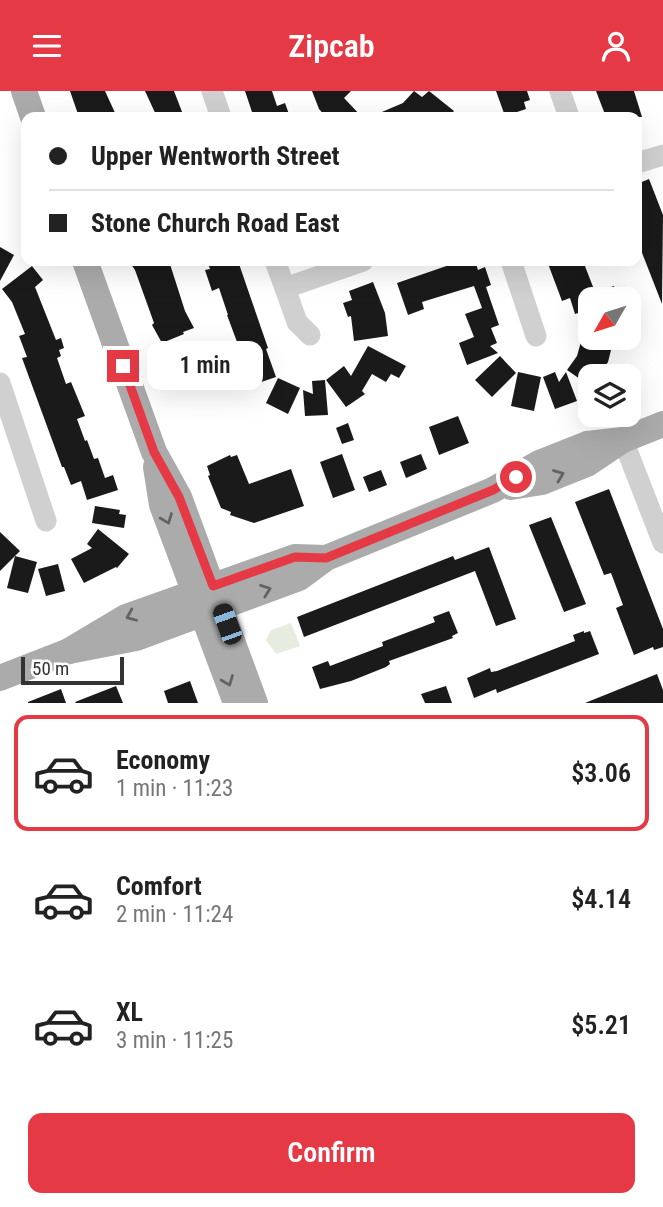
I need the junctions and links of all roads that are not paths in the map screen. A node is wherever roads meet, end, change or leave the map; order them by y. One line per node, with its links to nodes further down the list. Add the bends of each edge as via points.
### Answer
1 (24, 91): 4 (main road)
2 (212, 91): 5 (street)
3 (559, 91): 6 (street)
4 (31, 112)
5 (219, 112)
6 (567, 112)
7 (663, 155): 8 (street)
8 (642, 161)
9 (87, 266): 21 (main road, via 154,452 162,505)
10 (277, 266): 13 (street)
11 (349, 266): 13 (street)
12 (513, 266): 15 (street)
13 (285, 288): 14 (street, via 297,322)
14 (310, 335)
15 (536, 336)
16 (0, 383): 19 (street)
17 (663, 424): 18 (main road)
18 (623, 440): 20 (street); 21 (main road, via 587,444 539,463 493,490 326,558 299,578)
19 (46, 521)
20 (663, 543)
21 (208, 600): 22 (main road, via 126,617 69,650); 23 (main road, one-way to 23); 24 (main road)
22 (0, 678)
23 (236, 703)
24 (255, 703)

